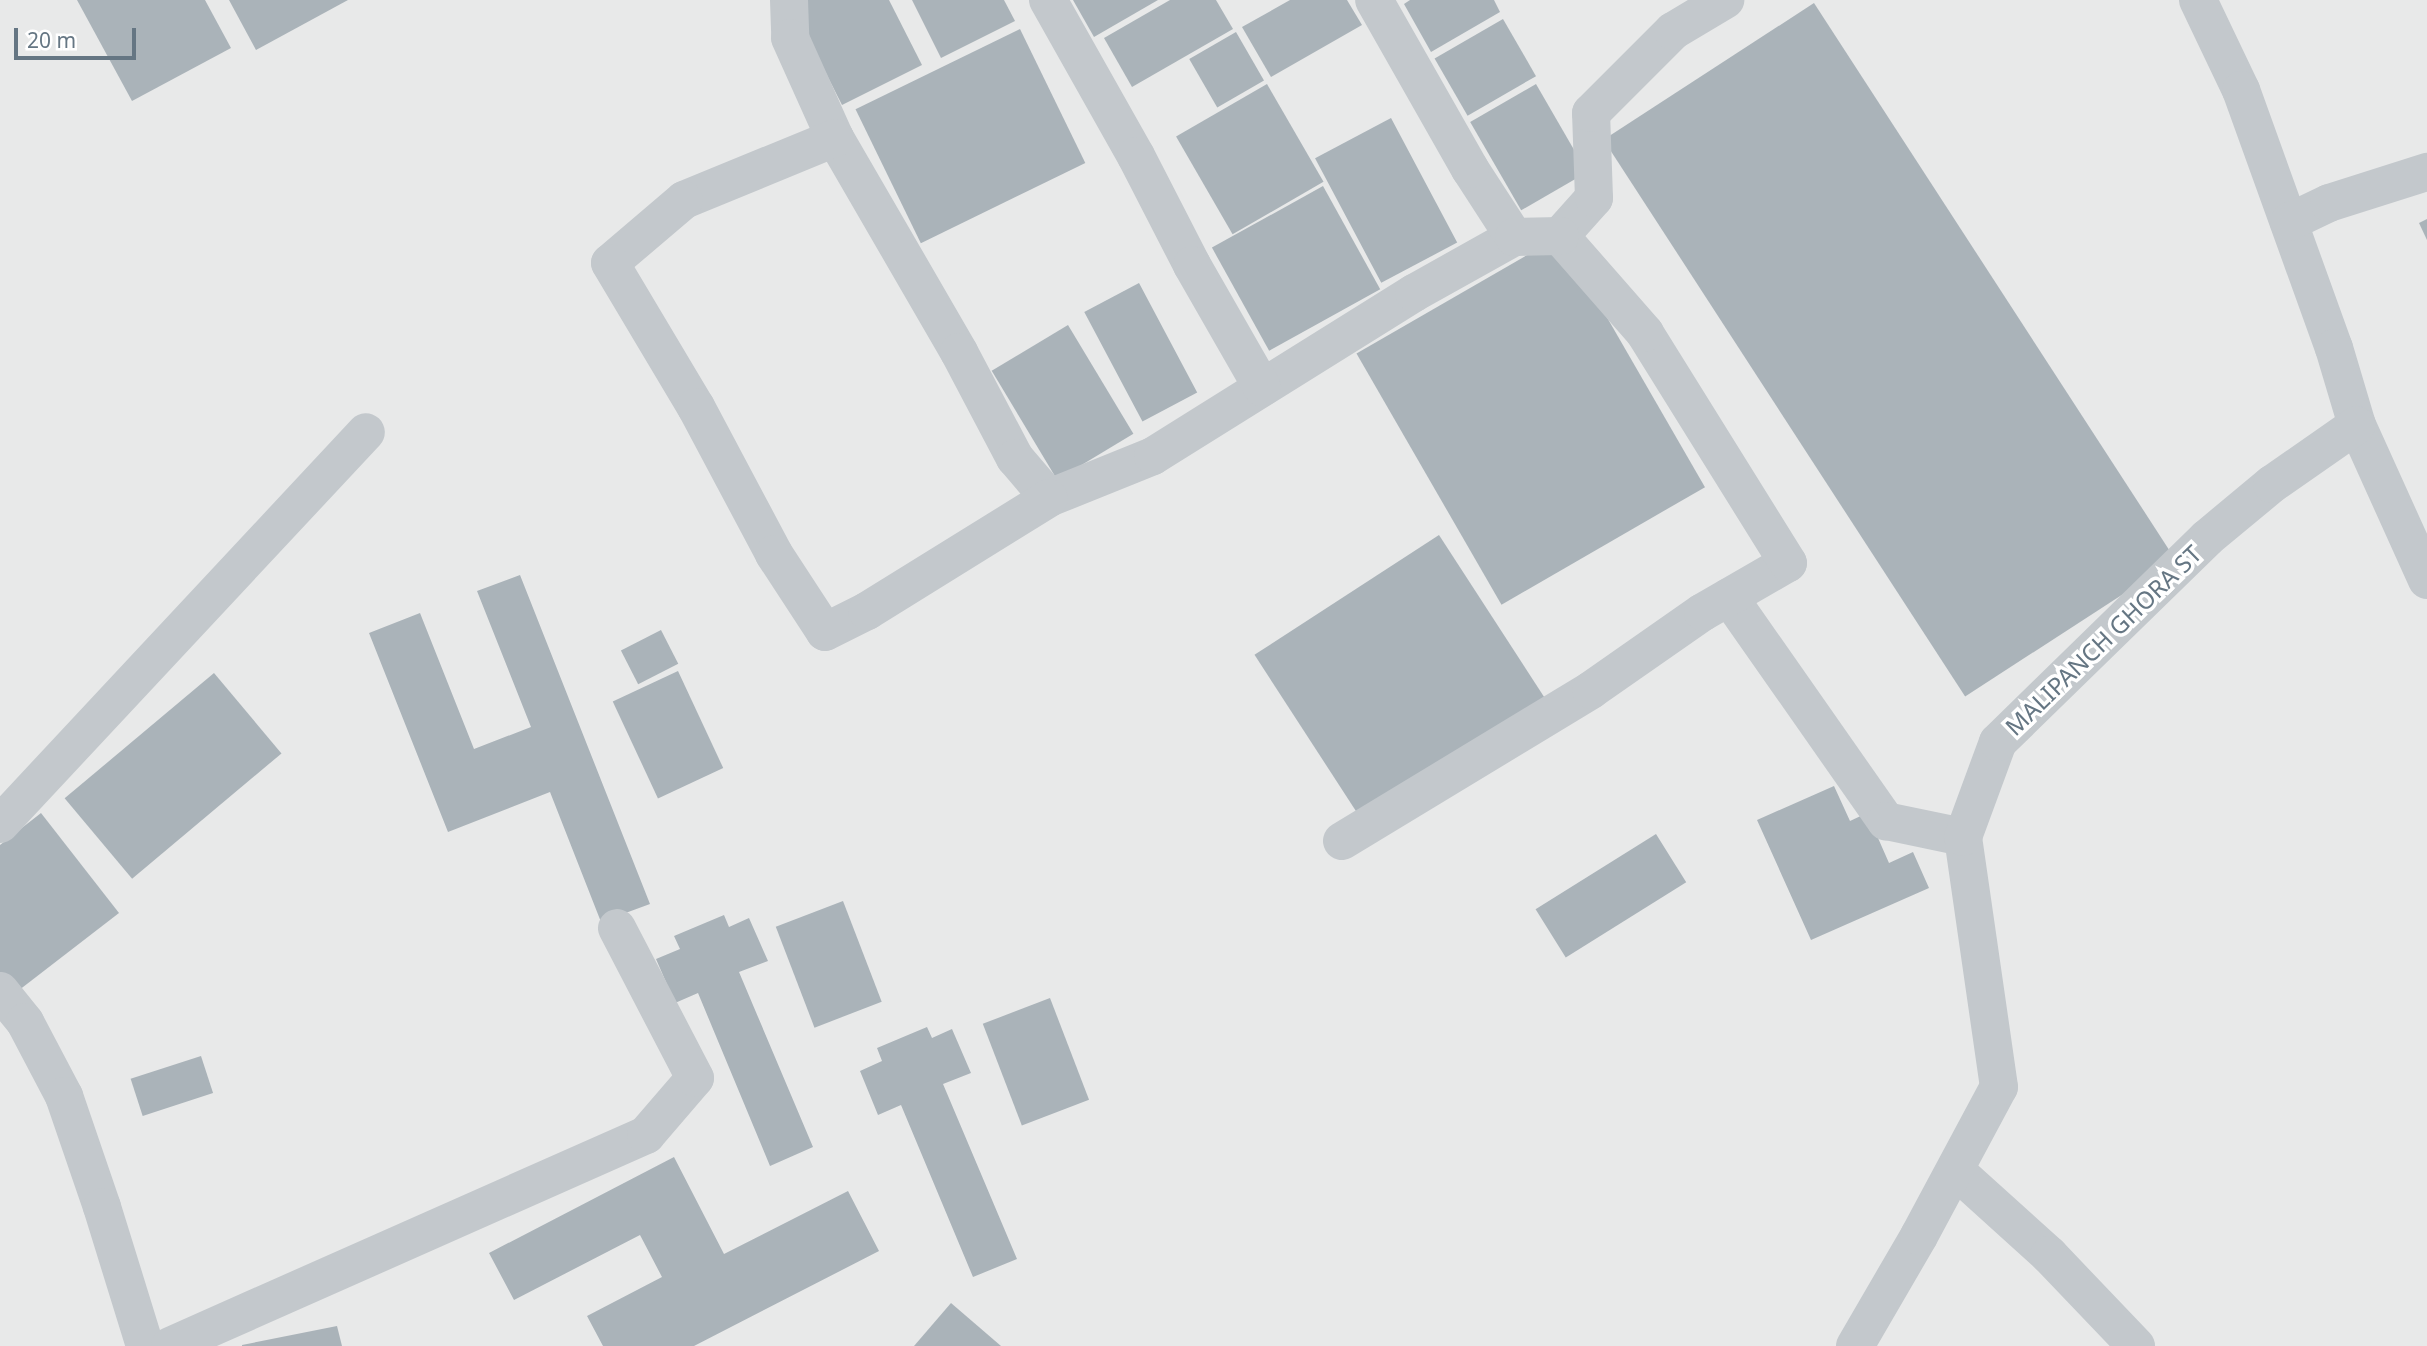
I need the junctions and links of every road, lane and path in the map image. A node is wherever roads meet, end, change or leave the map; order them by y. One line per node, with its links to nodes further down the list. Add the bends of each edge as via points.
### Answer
1 (789, 0): 6 (street, via 790,38)
2 (1048, 0): 11 (street)
3 (1374, 0): 10 (street)
4 (1726, 0): 9 (street, via 1674,31 1591,113 1594,198)
5 (2198, 0): 8 (street, via 2241,90)
6 (835, 138): 14 (street, via 1015,458); 14 (street, via 684,200 610,264 696,407 774,554 825,632 867,611)
7 (2427, 172): 8 (street, via 2329,203)
8 (2289, 222): 12 (street)
9 (1560, 236): 10 (street); 16 (street, via 1645,333 1788,563)
10 (1514, 237): 11 (street, via 1413,293)
11 (1262, 387): 14 (street, via 1153,456)
12 (2357, 425): 15 (street); 18 (street, MALIPANCH GHORA ST, via 2272,484 2207,538 1998,742)
13 (366, 432): 17 (street)
14 (1049, 498)
15 (2427, 580)
16 (1730, 597): 18 (street, via 1886,821); 19 (street, via 1591,690)
17 (0, 824)
18 (1963, 837): 22 (street, MALIPANCH GHORA ST, via 1999,1087)
19 (1342, 841)
20 (617, 928): 24 (street, via 695,1079 646,1135)
21 (0, 991): 23 (street, via 25,1022 64,1096)
22 (1955, 1170): 25 (street, MALIPANCH GHORA ST); 26 (street, via 2049,1255)
23 (145, 1346)
24 (170, 1346)
25 (1855, 1346)
26 (2136, 1346)

